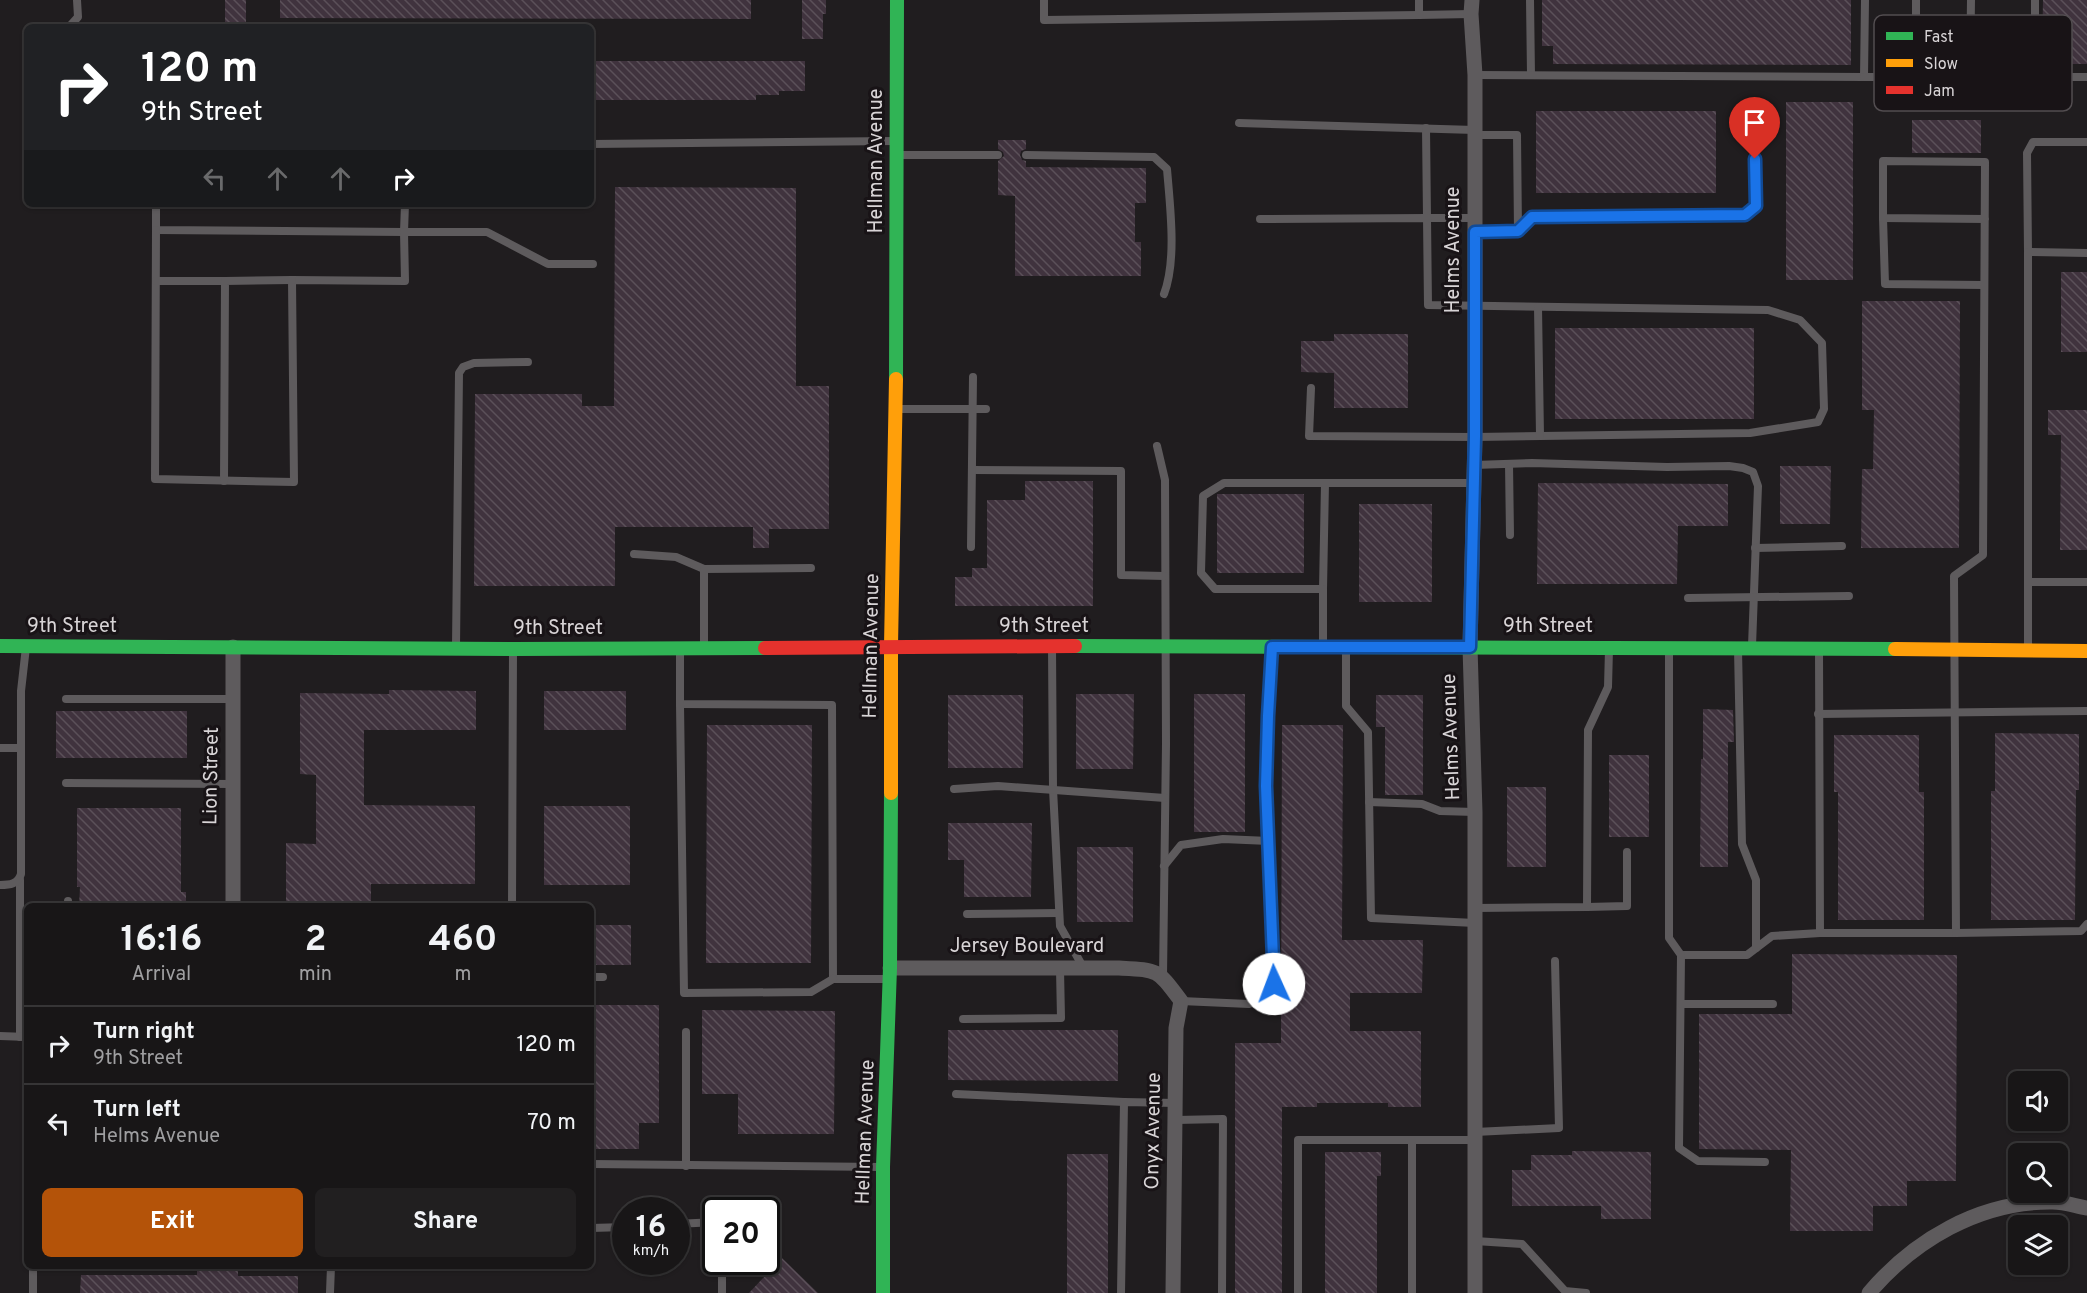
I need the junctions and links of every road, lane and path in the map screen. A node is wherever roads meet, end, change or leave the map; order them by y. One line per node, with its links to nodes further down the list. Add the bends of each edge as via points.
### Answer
1 (77, 0): 11 (lane, via 78,17)
2 (897, 0): 22 (street, Hellman Avenue)
3 (1044, 0): 9 (lane, via 1044,20)
4 (1419, 0): 9 (lane)
5 (1530, 0): 13 (lane)
6 (1865, 0): 14 (lane)
7 (1971, 0): 10 (lane)
8 (1472, 7): 9 (lane); 12 (street, Helms Avenue)
9 (1419, 15)
10 (1971, 15)
11 (72, 24)
12 (1475, 75): 13 (lane); 18 (street, Helms Avenue)
13 (1531, 75): 14 (lane)
14 (1864, 76): 15 (lane)
15 (1874, 76)
16 (1239, 123): 17 (lane)
17 (1426, 128): 18 (lane); 27 (lane)
18 (1475, 132): 31 (street, Helms Avenue); 33 (lane, via 1517,135)
19 (1755, 136): 33 (lane, via 1756,206 1745,215 1532,217)
20 (2087, 142): 35 (lane, via 2033,142 2027,153)
21 (594, 144): 22 (lane)
22 (897, 148): 23 (lane); 48 (street, Hellman Avenue)
23 (998, 155)
24 (1026, 155): 42 (lane, via 1154,157 1167,169 1170,278)
25 (156, 207): 32 (lane)
26 (405, 207): 34 (lane)
27 (1427, 218): 29 (lane); 31 (lane); 43 (lane, via 1428,305)
28 (1883, 218): 30 (lane); 30 (lane, via 1883,160 1985,162); 41 (lane, via 1885,284)
29 (1260, 219)
30 (1985, 219): 41 (lane)
31 (1475, 225): 33 (lane); 43 (street, Helms Avenue)
32 (156, 230): 34 (lane); 39 (lane)
33 (1518, 231)
34 (404, 232): 37 (lane, via 487,232 548,264); 38 (lane, via 405,281)
35 (2028, 252): 36 (lane); 68 (lane)
36 (2087, 253)
37 (593, 264)
38 (292, 280): 40 (lane); 57 (lane, via 294,482)
39 (156, 281): 40 (lane); 57 (lane, via 155,479)
40 (225, 281): 57 (lane)
41 (1984, 285): 92 (lane, via 1983,555 1954,576)
42 (1164, 294)
43 (1475, 306): 44 (lane); 52 (street, Helms Avenue)
44 (1538, 307): 51 (lane); 51 (lane, via 1768,310 1800,320 1822,343 1824,409 1818,422 1750,433)
45 (528, 362): 85 (lane, via 474,363 459,373)
46 (973, 377): 49 (lane)
47 (1311, 388): 52 (lane, via 1309,436)
48 (896, 409): 49 (lane); 76 (street, Hellman Avenue)
49 (972, 409): 50 (lane); 56 (lane)
50 (986, 409)
51 (1540, 436): 52 (lane)
52 (1475, 437): 55 (street, Helms Avenue)
53 (1157, 446): 67 (lane, via 1165,480)
54 (1509, 464): 55 (lane); 60 (lane); 63 (lane, via 1743,468 1753,472 1758,486)
55 (1474, 465): 59 (street, Helms Avenue)
56 (972, 470): 62 (lane); 67 (lane, via 1121,471 1121,575)
57 (224, 481)
58 (1325, 483): 59 (lane); 70 (lane); 70 (lane, via 1224,483 1203,496 1201,573 1215,589)
59 (1474, 483): 83 (street, Helms Avenue)
60 (1510, 535)
61 (1842, 546): 63 (lane)
62 (971, 547)
63 (1755, 548): 71 (lane)
64 (634, 554): 65 (lane, via 676,557)
65 (704, 568): 66 (lane); 90 (lane)
66 (811, 568)
67 (1165, 576): 79 (lane)
68 (2028, 582): 69 (lane); 93 (lane)
69 (2087, 582)
70 (1323, 589): 81 (lane)
71 (1753, 596): 72 (lane); 73 (lane); 87 (lane)
72 (1849, 596)
73 (1688, 598)
74 (0, 646): 75 (street, 9th Street)
75 (26, 646): 78 (street, 9th Street); 102 (lane)
76 (891, 646): 77 (street, 9th Street); 90 (street, 9th Street); 129 (street, Hellman Avenue)
77 (1052, 646): 79 (street, 9th Street); 106 (lane)
78 (233, 647): 85 (street, 9th Street); 96 (street, Lion Street)
79 (1164, 647): 80 (street, 9th Street); 107 (lane)
80 (1272, 647): 81 (street, 9th Street); 110 (lane, via 1267,763)
81 (1323, 647): 82 (street, 9th Street)
82 (1346, 647): 83 (street, 9th Street); 108 (lane, via 1346,705 1368,732)
83 (1470, 647): 84 (street, 9th Street); 109 (street, Helms Avenue)
84 (1609, 647): 86 (street, 9th Street); 117 (lane, via 1608,687 1588,730)
85 (456, 648): 88 (street, 9th Street)
86 (1669, 648): 87 (street, 9th Street); 125 (lane, via 1669,938)
87 (1745, 648): 91 (street, 9th Street); 124 (lane, via 1742,844 1756,880)
88 (513, 649): 89 (street, 9th Street); 116 (lane)
89 (680, 649): 90 (street, 9th Street); 97 (lane)
90 (704, 649)
91 (1819, 649): 92 (street, 9th Street); 100 (lane)
92 (1953, 651): 93 (street, 9th Street); 99 (lane)
93 (2028, 651): 94 (street, 9th Street)
94 (2087, 651)
95 (66, 699): 96 (lane)
96 (234, 699): 104 (street, Lion Street)
97 (680, 704): 133 (lane, via 832,705); 133 (lane, via 684,993 812,992)
98 (2087, 711): 99 (lane)
99 (1953, 712): 100 (lane); 123 (lane)
100 (1818, 714): 122 (lane)
101 (0, 748): 102 (lane)
102 (21, 748): 113 (lane)
103 (66, 783): 104 (lane)
104 (232, 784): 115 (street, Lion Street)
105 (954, 789): 106 (lane)
106 (1053, 789): 107 (lane); 118 (lane)
107 (1165, 798): 112 (lane)
108 (1369, 802): 109 (lane); 120 (lane, via 1371,918)
109 (1475, 812): 120 (street, Helms Avenue)
110 (1269, 841): 112 (lane, via 1223,839 1181,845); 134 (lane, via 1274,984 1267,997 1248,1005)
111 (1628, 852): 117 (lane, via 1628,906)
112 (1164, 866): 132 (lane)
113 (20, 880): 114 (lane); 140 (lane)
114 (0, 885)
115 (233, 903)
116 (512, 903)
117 (1587, 907): 120 (lane)
118 (1059, 913): 119 (lane); 128 (lane, via 1060,926)
119 (967, 914)
120 (1475, 916): 145 (street, Helms Avenue)
121 (2087, 924): 123 (lane, via 2081,931)
122 (1820, 933): 123 (lane); 124 (lane, via 1772,936)
123 (1956, 933)
124 (1756, 948): 125 (lane, via 1747,954)
125 (1681, 955): 135 (lane)
126 (1555, 962): 145 (lane, via 1559,1128)
127 (1060, 969): 128 (street, Jersey Boulevard); 129 (street, Jersey Boulevard); 137 (lane, via 1061,1018)
128 (1084, 969): 132 (street, Jersey Boulevard, via 1151,970)
129 (890, 974): 133 (lane); 150 (street, Hellman Avenue)
130 (594, 977): 131 (lane)
131 (603, 977)
132 (1163, 977): 134 (street)
133 (833, 979)
134 (1181, 1001): 143 (street, Onyx Avenue, via 1176,1028)
135 (1682, 1004): 136 (lane); 147 (lane, via 1679,1148 1698,1161)
136 (1773, 1004)
137 (963, 1019)
138 (686, 1032): 149 (lane)
139 (0, 1036): 140 (lane)
140 (23, 1037)
141 (956, 1094): 142 (lane)
142 (1124, 1102): 143 (lane); 162 (lane)
143 (1176, 1103): 144 (street, Onyx Avenue)
144 (1176, 1120): 163 (street, Onyx Avenue); 164 (lane, via 1223,1119)
145 (1475, 1136): 146 (lane); 154 (street, Helms Avenue)
146 (1412, 1140): 165 (lane, via 1298,1140); 166 (lane)
147 (1764, 1162)
148 (594, 1164): 149 (lane)
149 (686, 1166): 150 (lane)
150 (883, 1167): 161 (street, Hellman Avenue)
151 (2087, 1208): 169 (street, via 2052,1201 2006,1205 1947,1228 1889,1270)
152 (612, 1227): 153 (lane)
153 (594, 1228)
154 (1475, 1240): 167 (street, Helms Avenue); 168 (lane, via 1522,1244 1565,1291)
155 (33, 1269): 158 (lane)
156 (331, 1269): 159 (lane)
157 (722, 1275): 160 (lane)
158 (33, 1293)
159 (330, 1293)
160 (722, 1293)
161 (883, 1293)
162 (1121, 1293)
163 (1173, 1293)
164 (1222, 1293)
165 (1298, 1293)
166 (1412, 1293)
167 (1475, 1293)
168 (1586, 1293)
169 (1869, 1293)

